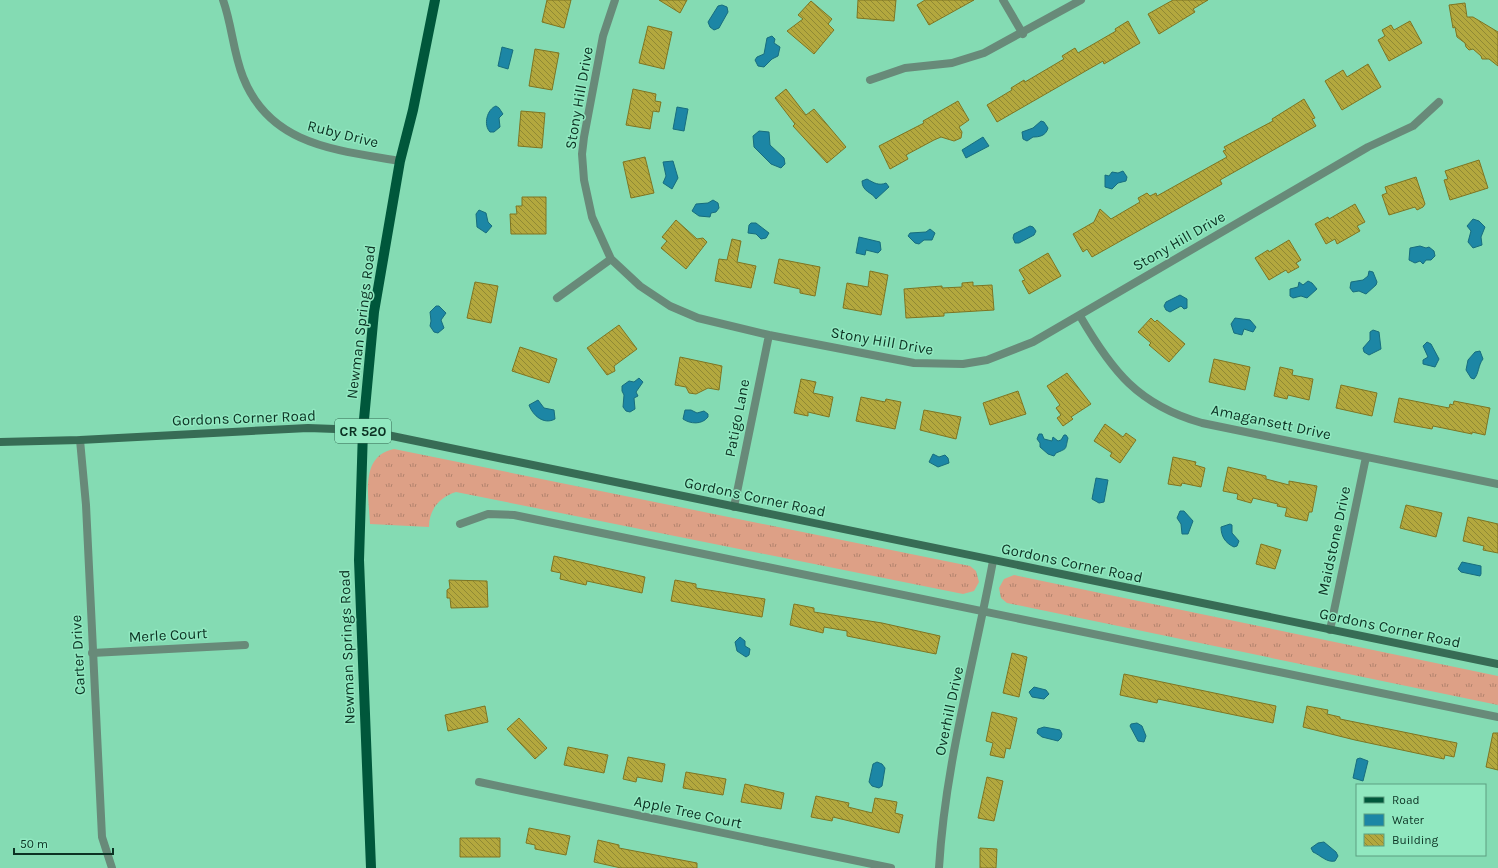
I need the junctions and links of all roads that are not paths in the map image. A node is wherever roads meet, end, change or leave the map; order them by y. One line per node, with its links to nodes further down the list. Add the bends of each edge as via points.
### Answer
1 (223, 0): 9 (street, Ruby Drive, via 242,76 264,112 277,124 308,142)
2 (435, 0): 9 (main road, Newman Springs Road / CR 520)
3 (615, 0): 10 (street, Stony Hill Drive, via 603,36 582,154 586,196)
4 (1003, 0): 6 (street)
5 (1081, 0): 6 (street)
6 (1023, 34): 7 (street, via 984,53 952,62 905,68)
7 (870, 80)
8 (1439, 102): 12 (street, Stony Hill Drive, via 1413,126 1368,146)
9 (400, 161): 14 (main road, Newman Springs Road / CR 520, via 374,312)
10 (611, 259): 11 (street); 13 (street, Stony Hill Drive, via 640,286 674,308 698,318)
11 (557, 298)
12 (1080, 316): 13 (street, Stony Hill Drive, via 1008,353 963,364 914,363); 17 (street, Amagansett Drive, via 1108,362 1118,373 1138,392 1166,410 1202,422)
13 (769, 334): 19 (street, Patigo Lane)
14 (363, 430): 15 (street, Gordons Corner Road, via 308,428); 19 (street, Gordons Corner Road); 30 (main road, Newman Springs Road / CR 520, via 359,560)
15 (80, 440): 16 (street, Gordons Corner Road); 25 (street, Carter Drive, via 86,505)
16 (0, 442)
17 (1366, 457): 18 (street, Amagansett Drive); 23 (street, Maidstone Drive)
18 (1498, 484)
19 (734, 507): 21 (street, Gordons Corner Road)
20 (460, 524): 22 (street, via 488,514 514,515)
21 (993, 562): 22 (street, Overhill Drive); 23 (street, Gordons Corner Road)
22 (984, 611): 27 (street); 32 (street, Overhill Drive, via 950,774)
23 (1330, 630): 26 (street, Gordons Corner Road)
24 (245, 645): 25 (street, Merle Court)
25 (92, 653): 29 (street, Carter Drive, via 102,837)
26 (1498, 664)
27 (1498, 717)
28 (479, 782): 31 (street, Apple Tree Court)
29 (112, 868)
30 (371, 868)
31 (891, 868)
32 (939, 868)

